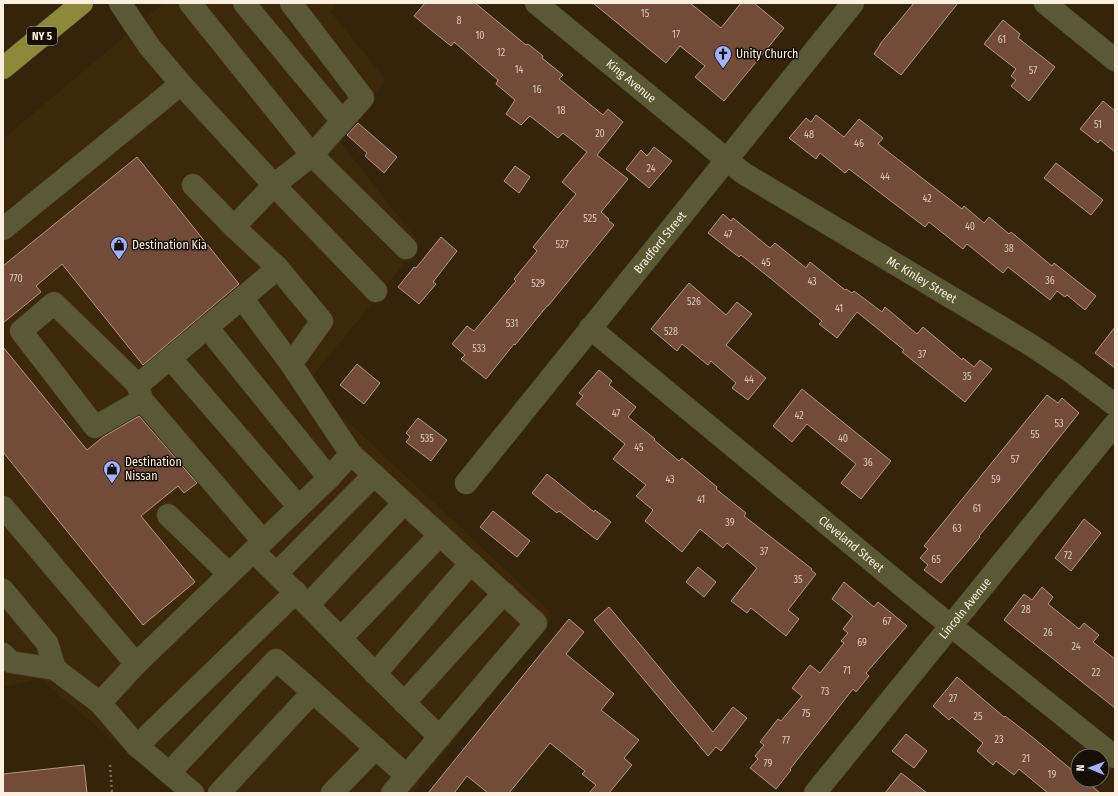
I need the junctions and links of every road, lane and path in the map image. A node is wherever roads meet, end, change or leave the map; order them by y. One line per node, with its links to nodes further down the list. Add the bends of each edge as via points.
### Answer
1 (82, 3): 10 (main road, NY 5)
2 (120, 3): 11 (street, via 148,46)
3 (190, 3): 13 (street)
4 (244, 3): 12 (street)
5 (291, 3): 12 (street, via 363,98)
6 (536, 3): 14 (street, King Avenue)
7 (853, 3): 14 (street, Bradford Street)
8 (1045, 3): 9 (street)
9 (1115, 60)
10 (3, 68)
11 (181, 84): 16 (street); 18 (street)
12 (342, 121): 13 (street)
13 (312, 155): 16 (street); 19 (street)
14 (726, 159): 24 (street, Bradford Street); 28 (street, Mc Kinley Street, via 749,176 1032,345)
15 (193, 185): 17 (street)
16 (274, 185): 17 (street); 21 (street)
17 (234, 227): 20 (street)
18 (3, 229)
19 (406, 248)
20 (278, 268): 22 (street); 26 (street, via 322,321)
21 (376, 291)
22 (242, 298): 23 (street); 26 (street)
23 (207, 328): 25 (street); 32 (street)
24 (590, 328): 33 (street, Bradford Street); 46 (street, Cleveland Street)
25 (170, 358): 27 (street); 35 (street)
26 (291, 364): 30 (street)
27 (140, 393): 27 (street, via 54,303 21,331 95,427); 39 (street)
28 (1115, 405)
29 (1115, 424): 46 (street, Lincoln Avenue)
30 (351, 454): 31 (street); 32 (street)
31 (374, 475): 34 (street); 42 (street)
32 (328, 478): 35 (street)
33 (466, 483)
34 (404, 503): 38 (street); 45 (street)
35 (298, 506): 39 (street)
36 (3, 507): 51 (street)
37 (168, 515): 41 (street)
38 (440, 535): 40 (street); 48 (street)
39 (258, 546): 41 (street); 42 (street)
40 (471, 563): 44 (street); 53 (street)
41 (229, 574): 51 (street)
42 (277, 574): 45 (street)
43 (3, 590): 52 (street, via 47,643)
44 (504, 593): 56 (street); 57 (street, via 536,622)
45 (302, 598): 47 (street); 48 (street)
46 (951, 626): 60 (street, Cleveland Street); 69 (street, Lincoln Avenue)
47 (250, 636): 50 (street); 58 (street)
48 (341, 638): 53 (street)
49 (3, 654): 52 (street, via 11,662)
50 (276, 660): 54 (street); 62 (street)
51 (136, 664): 55 (street)
52 (55, 669): 55 (street)
53 (375, 674): 56 (street)
54 (313, 692): 59 (street); 66 (street)
55 (100, 703): 58 (street)
56 (404, 704): 57 (street)
57 (440, 737): 63 (street)
58 (137, 746): 62 (street)
59 (376, 748): 63 (street); 67 (street)
60 (1115, 757)
61 (110, 765): 64 (path)
62 (169, 773): 65 (street)
63 (407, 776): 68 (street)
64 (112, 793)
65 (193, 793)
66 (219, 793)
67 (332, 793)
68 (392, 793)
69 (815, 793)

